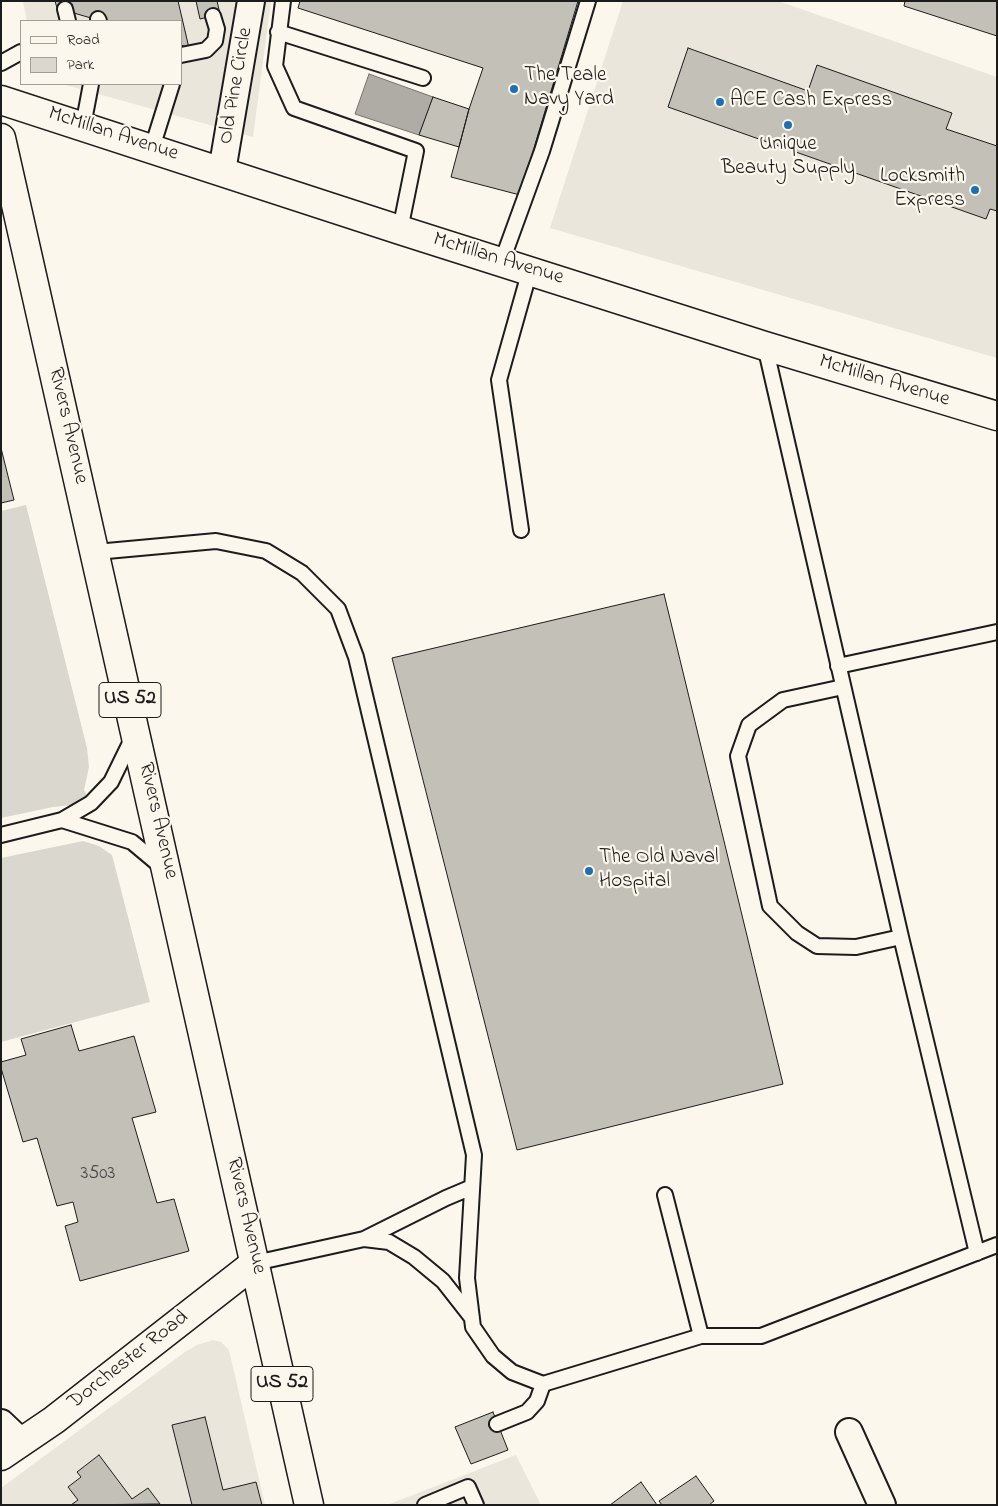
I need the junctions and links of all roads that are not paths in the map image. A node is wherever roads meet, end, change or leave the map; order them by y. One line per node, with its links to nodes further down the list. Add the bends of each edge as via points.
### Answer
1 (251, 1): 16 (street, Old Pine Circle)
2 (283, 1): 5 (lane)
3 (588, 1): 18 (lane, via 542,152)
4 (213, 16): 7 (lane, via 217,29 215,41 206,50)
5 (278, 32): 9 (lane); 17 (lane, via 275,66 294,108 416,151)
6 (20, 53): 8 (lane)
7 (182, 55)
8 (1, 63)
9 (422, 78)
10 (91, 85): 13 (lane)
11 (172, 85): 15 (lane)
12 (1, 100): 13 (main road, McMillan Avenue)
13 (83, 126): 15 (main road, McMillan Avenue)
14 (1, 138): 23 (main road, Rivers Avenue / US 52)
15 (152, 148): 16 (main road, McMillan Avenue)
16 (222, 171): 17 (main road, McMillan Avenue)
17 (400, 230): 18 (main road, McMillan Avenue)
18 (502, 261): 19 (main road, McMillan Avenue)
19 (530, 270): 20 (main road, McMillan Avenue); 22 (lane, via 499,380)
20 (765, 346): 21 (main road, McMillan Avenue); 25 (lane)
21 (997, 416)
22 (521, 530)
23 (96, 552): 27 (main road, Rivers Avenue / US 52); 32 (lane, via 216,541 266,551 302,573 338,609 356,658 474,1155)
24 (997, 632): 25 (lane)
25 (838, 666): 26 (lane)
26 (843, 687): 31 (lane); 31 (lane, via 784,700 749,725 738,756 770,906 797,933 817,946 856,947)
27 (136, 730): 28 (lane, via 111,782 91,803); 30 (main road, Rivers Avenue / US 52)
28 (62, 820): 29 (lane); 30 (lane, via 132,842)
29 (1, 835)
30 (168, 872): 37 (main road, Rivers Avenue / US 52)
31 (900, 937): 36 (lane)
32 (472, 1187): 34 (lane); 38 (lane, via 467,1278)
33 (665, 1195): 39 (lane)
34 (364, 1239): 37 (lane); 38 (lane, via 389,1242 414,1256 443,1281)
35 (997, 1245): 36 (lane)
36 (977, 1253): 39 (lane, via 761,1336)
37 (255, 1263): 44 (main road, Dorchester Road, via 54,1420); 45 (main road, Rivers Avenue / US 52)
38 (472, 1318): 40 (lane, via 473,1327 493,1356 512,1372)
39 (701, 1336): 40 (lane)
40 (543, 1384): 42 (lane, via 537,1401 527,1412)
41 (1, 1424): 44 (street)
42 (497, 1424)
43 (849, 1432): 48 (street)
44 (11, 1449)
45 (309, 1505)
46 (425, 1505): 47 (lane, via 468,1487)
47 (476, 1505)
48 (882, 1505)

